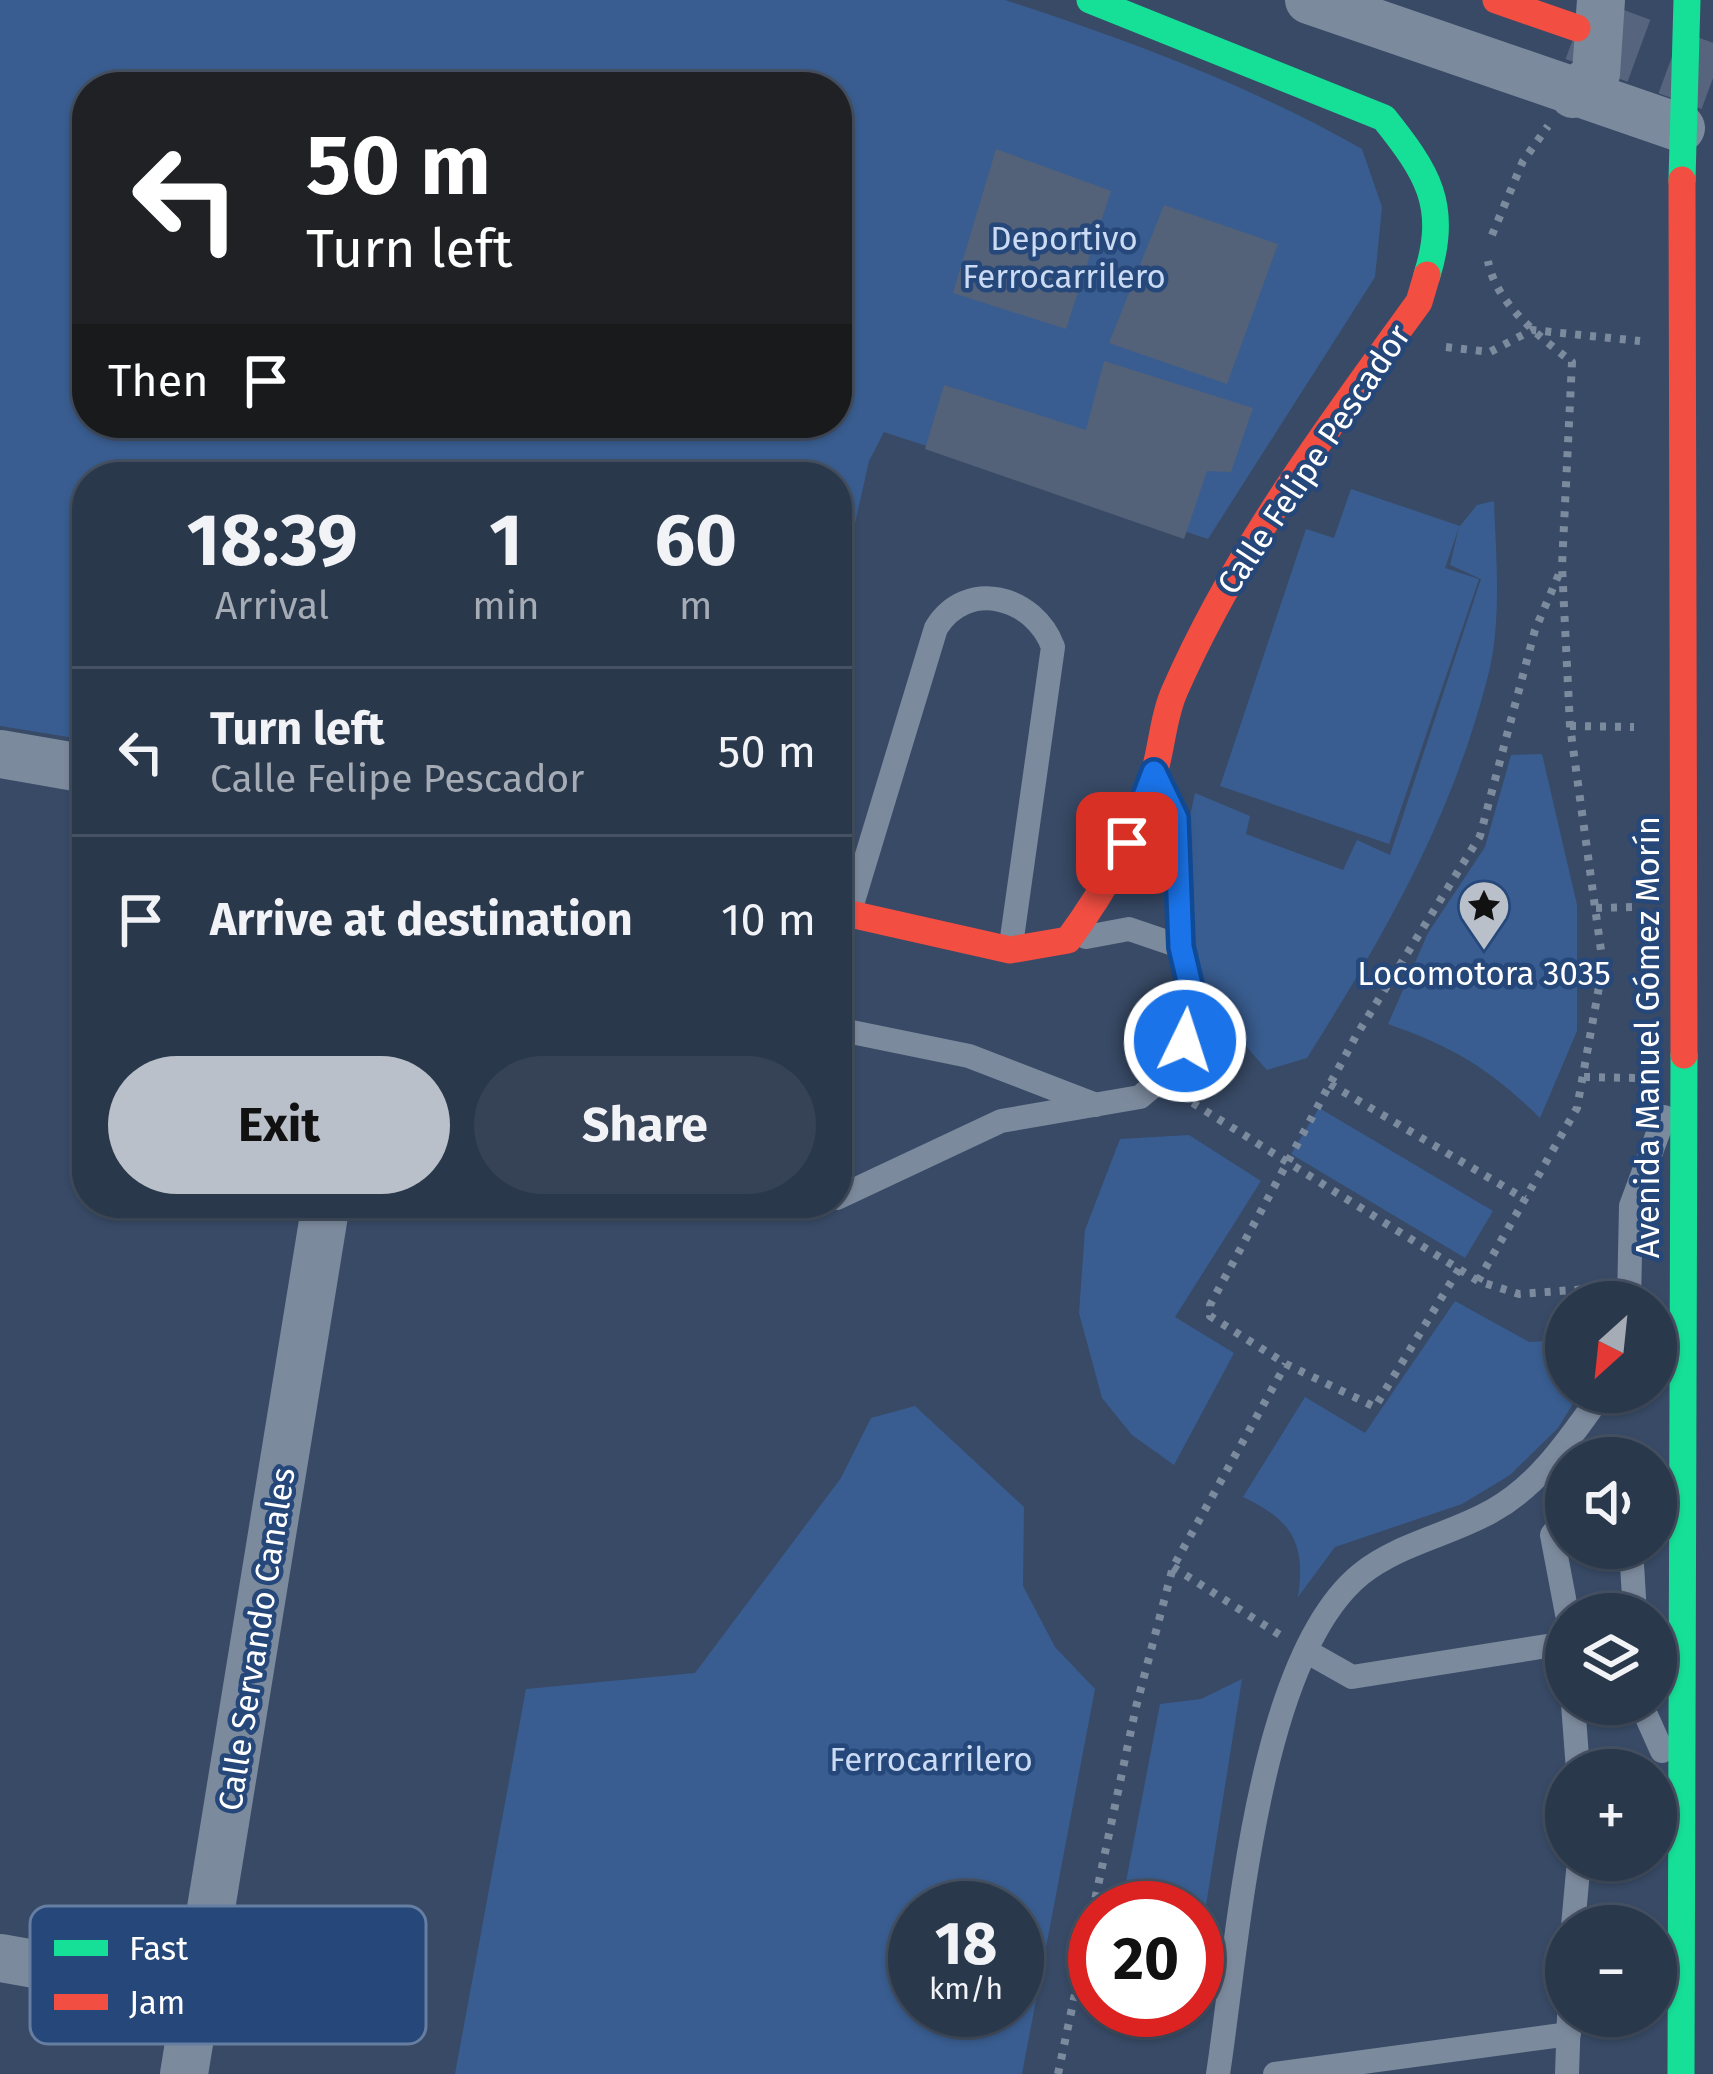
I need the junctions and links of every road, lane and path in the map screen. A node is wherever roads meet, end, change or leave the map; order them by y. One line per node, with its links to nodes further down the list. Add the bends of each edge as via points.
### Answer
1 (1090, 0): 9 (main road, Calle Felipe Pescador, via 1384,118 1435,199 1439,238 1419,302)
2 (1309, 0): 6 (street)
3 (1496, 0): 5 (main road)
4 (1687, 0): 7 (main road, Avenida Manuel Gómez Morín)
5 (1589, 14): 6 (street, via 1596,74)
6 (1573, 94): 7 (street); 8 (path, via 1523,160 1488,244 1500,290)
7 (1681, 128): 10 (main road, Avenida Manuel Gómez Morín)
8 (1532, 330): 9 (path, via 1490,352 1466,353); 10 (path); 11 (path, via 1571,362)
9 (1399, 331): 16 (main road, Calle Felipe Pescador, via 1230,577 1172,695)
10 (1686, 341): 13 (main road, Avenida Manuel Gómez Morín)
11 (1562, 566): 12 (path); 25 (path, via 1534,630 1480,836)
12 (1570, 725): 13 (path); 29 (path, via 1603,965 1577,1108)
13 (1684, 729): 23 (main road, Avenida Manuel Gómez Morín)
14 (0, 754): 15 (street)
15 (72, 766)
16 (1154, 772): 19 (main road, Calle Felipe Pescador, via 1114,878); 20 (lane, via 1176,818)
17 (852, 885): 21 (lane, via 948,608 968,599 1025,605 1053,646)
18 (852, 914): 21 (main road)
19 (1068, 940): 20 (lane, via 1129,928); 21 (main road)
20 (1181, 947): 24 (lane, via 1190,985 1185,1041)
21 (1010, 950)
22 (852, 1032): 26 (lane, via 969,1056)
23 (1682, 1077): 33 (lane, via 1631,1206); 41 (main road, Avenida Manuel Gómez Morín)
24 (1159, 1081): 26 (lane, via 1140,1097); 27 (path)
25 (1330, 1084): 27 (path); 29 (path)
26 (1098, 1106): 28 (lane, via 1001,1121)
27 (1285, 1165): 31 (path); 35 (path, via 1210,1316)
28 (852, 1191)
29 (1525, 1199): 32 (path)
30 (324, 1218): 42 (street, Calle Servando Canales)
31 (1459, 1269): 32 (path); 35 (path, via 1375,1407)
32 (1478, 1281): 34 (path)
33 (1629, 1281)
34 (1545, 1294)
35 (1286, 1364): 37 (path)
36 (1588, 1413): 39 (lane, via 1554,1460 1495,1510 1358,1576)
37 (1173, 1567): 39 (path); 50 (path)
38 (1545, 1646): 39 (lane, via 1352,1676)
39 (1306, 1651): 51 (lane, via 1284,1700 1264,1787)
40 (1651, 1725): 41 (lane)
41 (1683, 1792): 54 (main road, Avenida Manuel Gómez Morín)
42 (212, 1906)
43 (0, 1958): 44 (street)
44 (30, 1963)
45 (1545, 2031): 48 (lane)
46 (1569, 2037): 53 (lane)
47 (189, 2044): 49 (street, Calle Servando Canales)
48 (1422, 2063): 52 (lane)
49 (184, 2074)
50 (1058, 2074)
51 (1218, 2074)
52 (1275, 2074)
53 (1567, 2074)
54 (1681, 2074)

